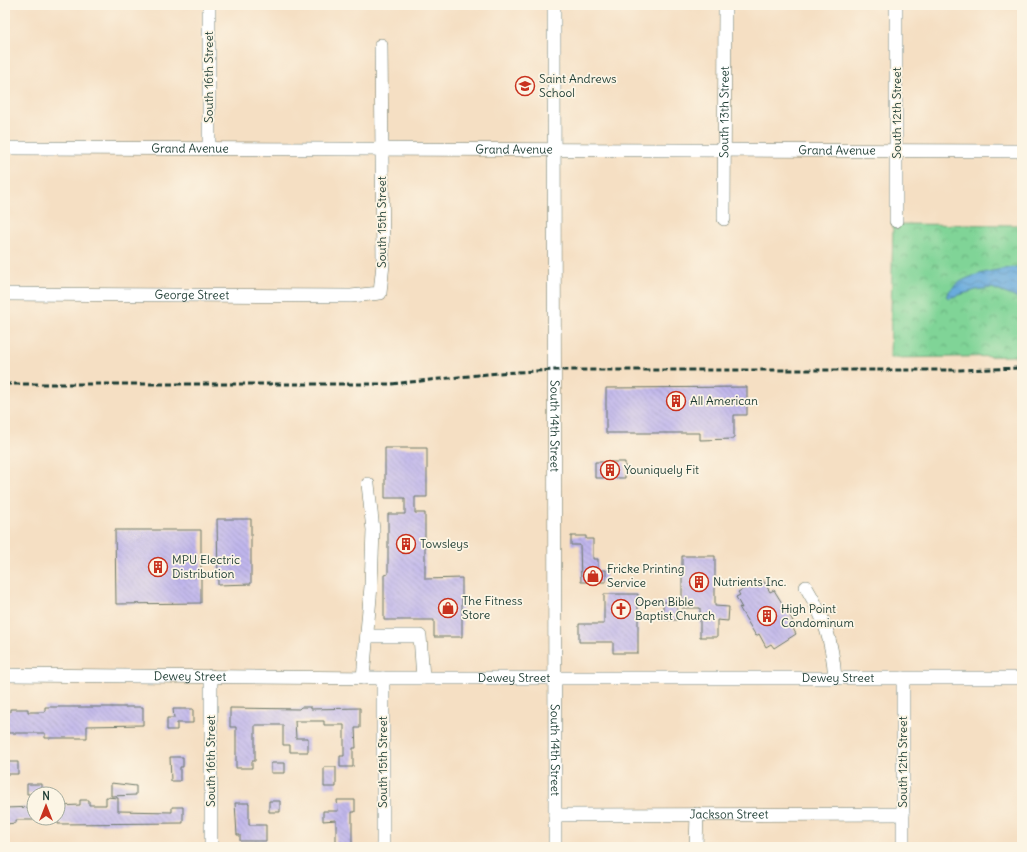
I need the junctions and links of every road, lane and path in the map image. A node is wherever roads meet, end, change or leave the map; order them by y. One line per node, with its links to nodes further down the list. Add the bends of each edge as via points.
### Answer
1 (209, 5): 7 (street, South 16th Street)
2 (554, 5): 9 (street, South 14th Street)
3 (725, 5): 10 (street, South 13th Street)
4 (896, 5): 11 (street, South 12th Street)
5 (381, 45): 8 (street, South 15th Street)
6 (5, 148): 7 (street, Grand Avenue)
7 (209, 149): 8 (street, Grand Avenue)
8 (382, 150): 9 (street, Grand Avenue); 15 (street, South 15th Street, via 383,264)
9 (554, 150): 10 (street, Grand Avenue); 25 (street, South 14th Street)
10 (724, 150): 11 (street, Grand Avenue); 13 (street, South 13th Street)
11 (897, 151): 12 (street, Grand Avenue); 14 (street, South 12th Street)
12 (1022, 151)
13 (724, 219)
14 (896, 221)
15 (380, 293): 16 (street, George Street, via 351,296)
16 (5, 294)
17 (368, 484): 19 (street, via 373,530)
18 (806, 587): 26 (street, via 825,624 832,650)
19 (367, 636): 22 (street); 24 (street, via 420,636)
20 (5, 675): 21 (street, Dewey Street)
21 (211, 676): 22 (street, Dewey Street); 32 (street, South 16th Street)
22 (363, 678): 23 (street, Dewey Street)
23 (383, 678): 24 (street, Dewey Street); 33 (street, South 15th Street)
24 (423, 678): 25 (street, Dewey Street)
25 (554, 678): 26 (street, Dewey Street); 31 (street, South 14th Street)
26 (835, 678): 27 (street, Dewey Street)
27 (903, 678): 28 (street, Dewey Street); 30 (street, South 12th Street)
28 (1022, 678)
29 (697, 814): 30 (street, Jackson Street); 31 (street, Jackson Street); 35 (street)
30 (903, 814): 36 (street, South 12th Street)
31 (555, 815): 34 (street, South 14th Street)
32 (211, 847)
33 (383, 847)
34 (555, 847)
35 (696, 847)
36 (903, 847)

